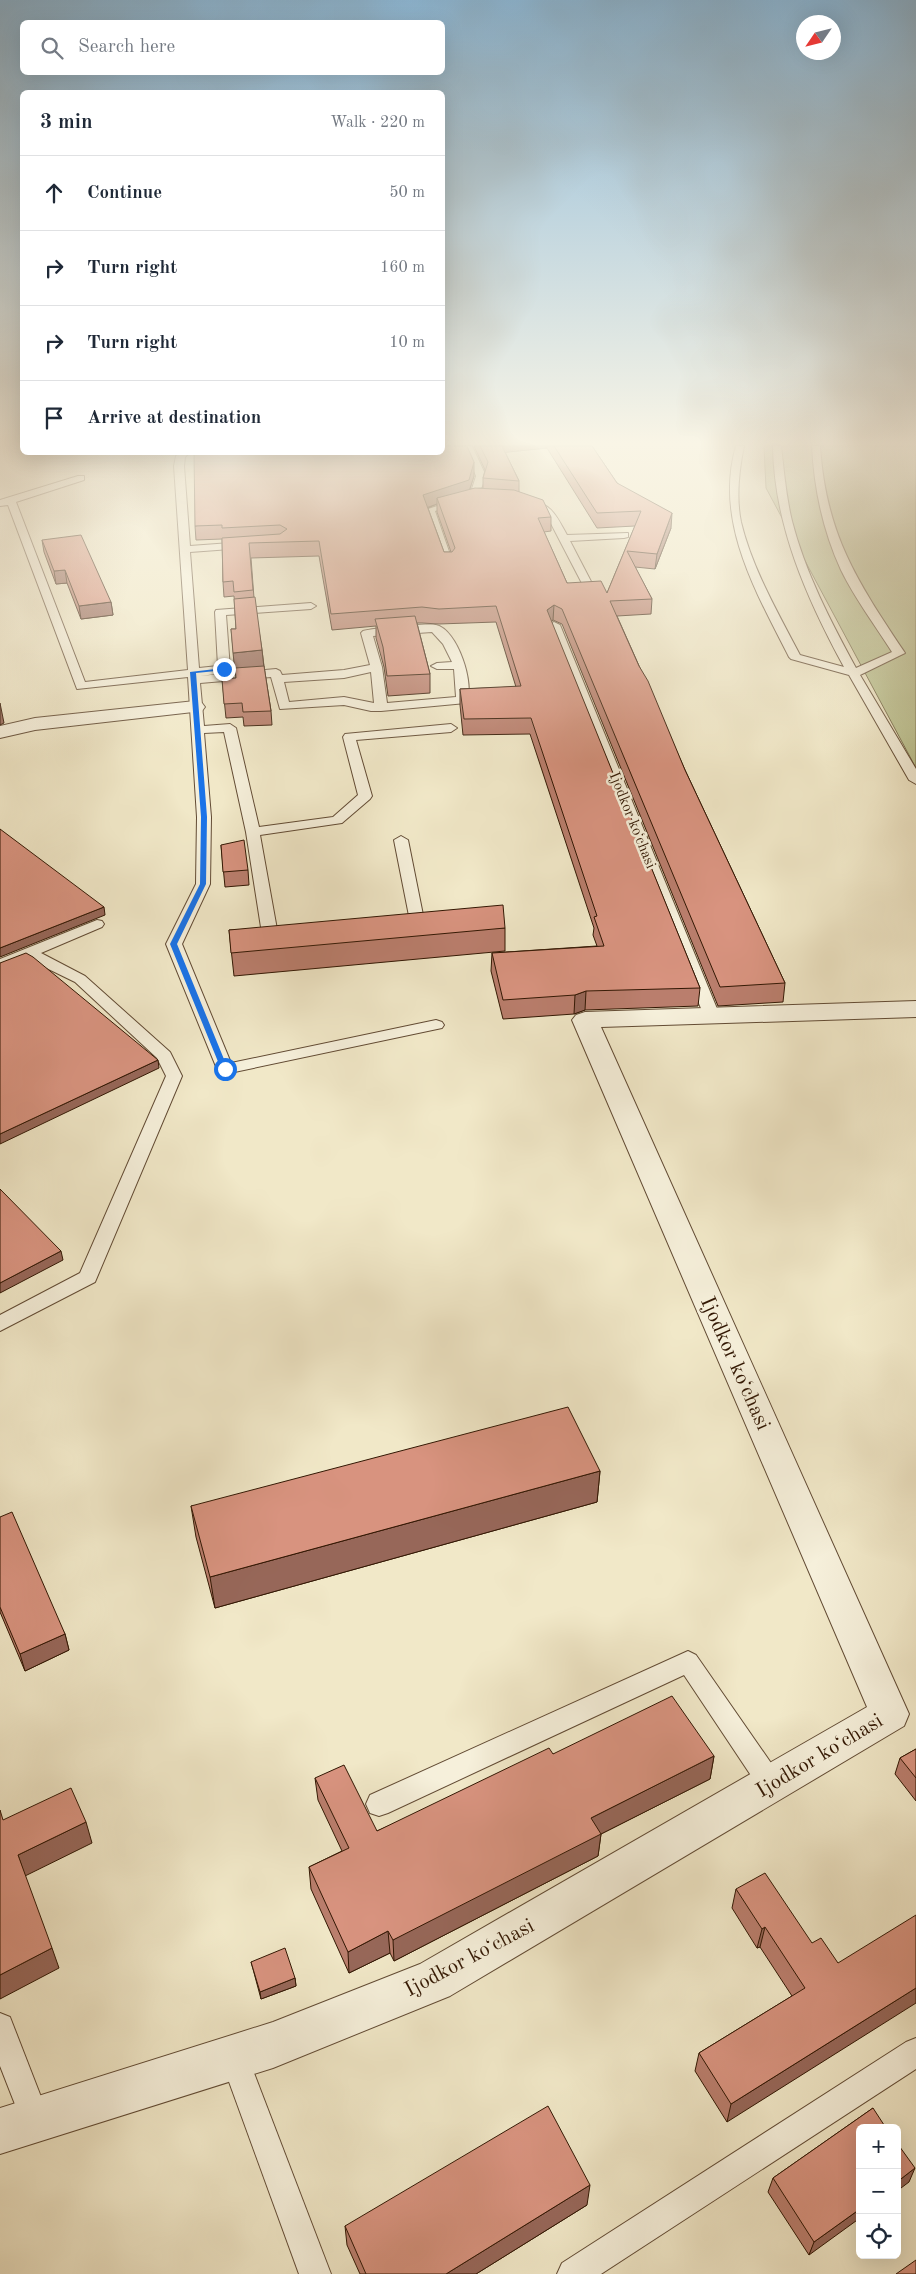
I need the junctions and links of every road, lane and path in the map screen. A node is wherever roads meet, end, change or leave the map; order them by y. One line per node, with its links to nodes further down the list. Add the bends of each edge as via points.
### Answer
1 (26, 552): 16 (lane, via 81,686)
2 (185, 552): 16 (lane)
3 (444, 552): 8 (lane)
4 (570, 552): 9 (lane)
5 (747, 552): 15 (lane, via 759,588 795,657)
6 (797, 552): 15 (lane, via 824,622)
7 (839, 552): 15 (lane, via 866,604 899,653)
8 (448, 563)
9 (592, 593)
10 (311, 606): 16 (lane, via 220,612 224,669)
11 (554, 625): 32 (lane, Ijodkor koʻchasi)
12 (459, 665): 13 (lane); 14 (lane, via 445,636 435,628 367,633); 19 (lane, via 464,684 462,700)
13 (437, 666)
14 (376, 667): 17 (lane, via 344,674); 19 (lane)
15 (854, 673): 23 (lane)
16 (194, 676): 17 (lane, via 276,673); 18 (lane)
17 (277, 679): 19 (lane, via 284,706 344,701)
18 (195, 706): 21 (lane); 22 (street, via 35,724)
19 (382, 707)
20 (450, 728): 24 (lane, via 349,737 365,796 337,820)
21 (198, 730): 24 (lane, via 230,728); 33 (lane, via 204,817 203,884 174,944 225,1069)
22 (0, 732)
23 (916, 780)
24 (253, 832): 28 (lane, via 271,940)
25 (401, 840): 27 (lane, via 418,930)
26 (98, 924): 29 (lane)
27 (399, 931)
28 (291, 938)
29 (29, 953): 30 (lane); 34 (lane, via 80,980 164,1056 174,1076 88,1277)
30 (0, 965)
31 (916, 1009): 32 (street, Ijodkor koʻchasi)
32 (712, 1016): 35 (street, Ijodkor koʻchasi, via 585,1020 890,1714)
33 (436, 1025)
34 (0, 1324)
35 (770, 1784): 36 (lane, via 688,1662); 39 (street, Ijodkor koʻchasi, via 434,1980 273,2045)
36 (379, 1804)
37 (0, 2027): 40 (lane)
38 (916, 2052): 43 (lane)
39 (233, 2057): 40 (street, Ijodkor koʻchasi); 42 (lane)
40 (35, 2121): 41 (street, Ijodkor koʻchasi)
41 (0, 2131)
42 (315, 2274)
43 (573, 2274)

